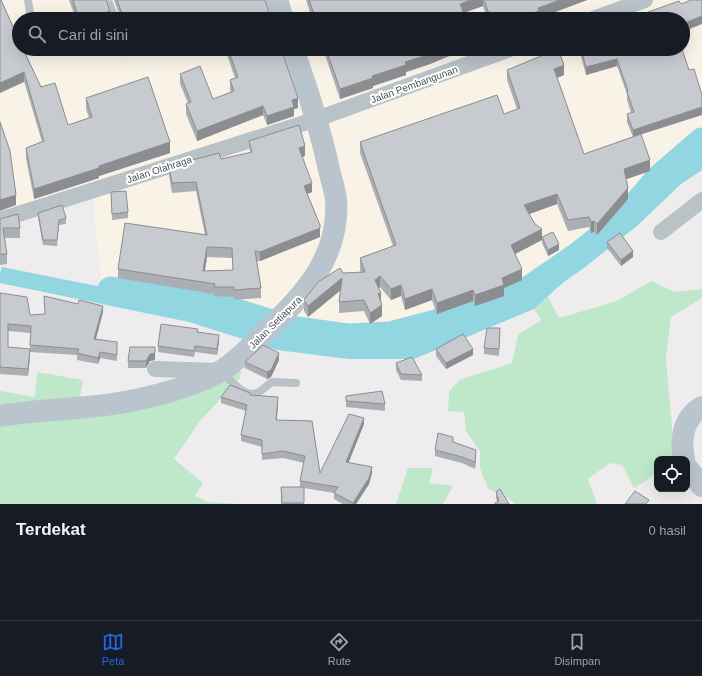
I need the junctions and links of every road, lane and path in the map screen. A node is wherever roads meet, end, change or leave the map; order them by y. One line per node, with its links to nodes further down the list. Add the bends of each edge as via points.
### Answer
1 (28, 0): 5 (lane)
2 (108, 0): 6 (lane)
3 (277, 0): 7 (street)
4 (645, 0): 8 (street)
5 (30, 12)
6 (112, 12)
7 (281, 12)
8 (612, 12)
9 (295, 56): 11 (street, Jalan Setiapura)
10 (491, 56): 11 (street, Jalan Pembangunan)
11 (317, 119): 13 (street, Jalan Olahraga); 16 (street, Jalan Setiapura, via 336,200 334,231 327,258 309,287 287,312)
12 (702, 200): 14 (street)
13 (0, 220)
14 (661, 232)
15 (155, 369): 16 (street)
16 (220, 371): 17 (lane, via 251,395 272,382); 19 (street, Jalan Setiapura, via 182,387 134,401)
17 (296, 382)
18 (702, 407): 20 (street, via 694,412 685,426 681,446)
19 (0, 416)
20 (683, 456)
21 (690, 472): 22 (street)
22 (702, 486)

